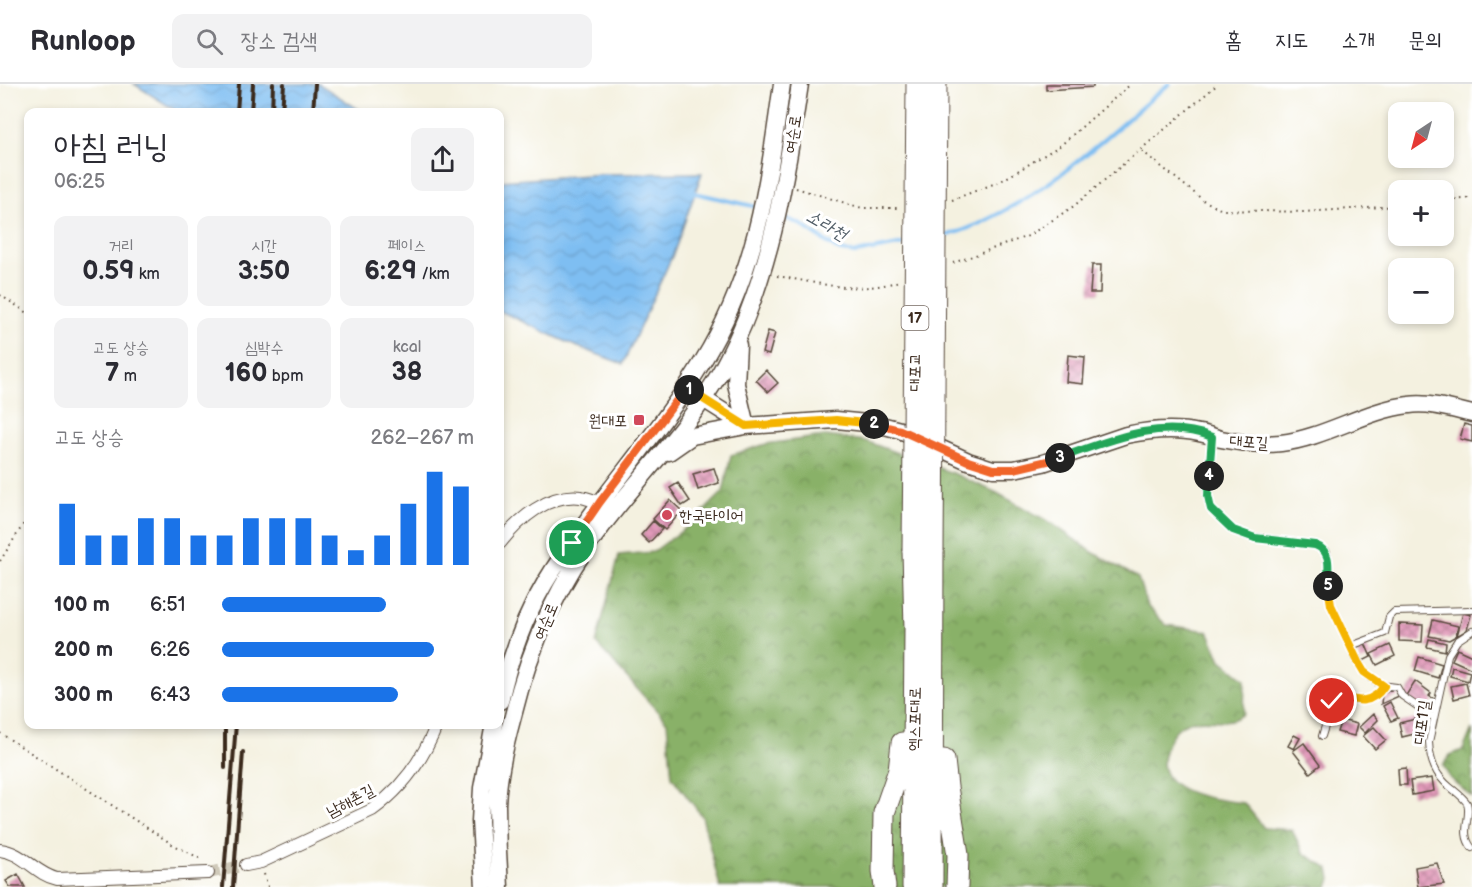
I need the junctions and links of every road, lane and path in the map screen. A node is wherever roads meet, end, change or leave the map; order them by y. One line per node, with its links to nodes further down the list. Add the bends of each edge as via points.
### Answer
1 (782, 84): 8 (street, 여순로)
2 (800, 84): 8 (street, 여순로)
3 (917, 84): 30 (highway, 대포교 / 17, bridge)
4 (936, 84): 30 (highway, 대포교 / 17, bridge)
5 (1131, 84): 11 (path, via 1061,145 1001,181)
6 (1218, 84): 7 (path)
7 (1142, 150): 12 (path, via 1203,200 1222,210 1303,212); 15 (path, via 1074,206 1028,236)
8 (777, 181): 13 (path, via 862,208); 14 (street)
9 (1472, 198): 10 (path)
10 (1454, 200)
11 (944, 201)
12 (1388, 207)
13 (900, 208)
14 (766, 232): 16 (street); 21 (street, 여순로)
15 (948, 265)
16 (762, 273): 17 (path, via 846,289 888,285); 20 (street)
17 (908, 278)
18 (0, 295): 19 (path)
19 (24, 310)
20 (740, 335): 22 (street, 여순로); 24 (street, via 736,384)
21 (686, 388): 22 (street); 27 (street, 여순로)
22 (704, 400): 24 (street); 26 (street, 여순로)
23 (1472, 414): 25 (street, 대포길, via 1408,405 1281,443)
24 (746, 426): 25 (street, 대포길, via 836,420 877,424 982,466 1003,470 1043,463 1139,432 1187,431); 26 (street, 대포길, via 693,436)
25 (1212, 437): 35 (lane, via 1208,496 1211,509 1233,530 1246,536 1324,549 1329,563 1331,605)
26 (648, 469): 48 (street, 여순로, via 601,528 563,585 537,636 504,752 497,805)
27 (600, 502): 29 (street, via 580,497 548,503 520,521); 36 (street, 여순로, via 544,584)
28 (24, 523): 31 (path)
29 (504, 539)
30 (923, 551): 33 (highway, 엑스포대로 / 17)
31 (0, 561)
32 (1472, 610): 35 (lane, via 1394,612 1385,633)
33 (924, 630): 49 (highway, via 905,700 900,770 884,813); 50 (highway, 엑스포대로 / 17); 51 (highway, 엑스포대로 / 17); 52 (highway, via 958,855)
34 (1472, 630): 38 (lane, 대포1길, via 1450,650)
35 (1352, 646): 37 (lane, via 1364,672)
36 (504, 682)
37 (1384, 686): 38 (lane, via 1397,687 1402,696); 42 (lane, via 1377,696 1367,700 1335,697)
38 (1433, 717): 43 (lane, 대포1길, via 1429,742 1432,762 1440,778 1467,803 1470,812 1466,838)
39 (435, 729): 45 (street, 남해촌길, via 407,778 372,810)
40 (493, 729): 47 (street, via 480,821)
41 (0, 733): 46 (path, via 172,844 205,861)
42 (1322, 736)
43 (1472, 848)
44 (0, 850): 46 (street, via 13,852 57,879)
45 (246, 866)
46 (205, 874)
47 (484, 887)
48 (500, 887)
49 (885, 887)
50 (913, 887)
51 (932, 887)
52 (957, 887)

